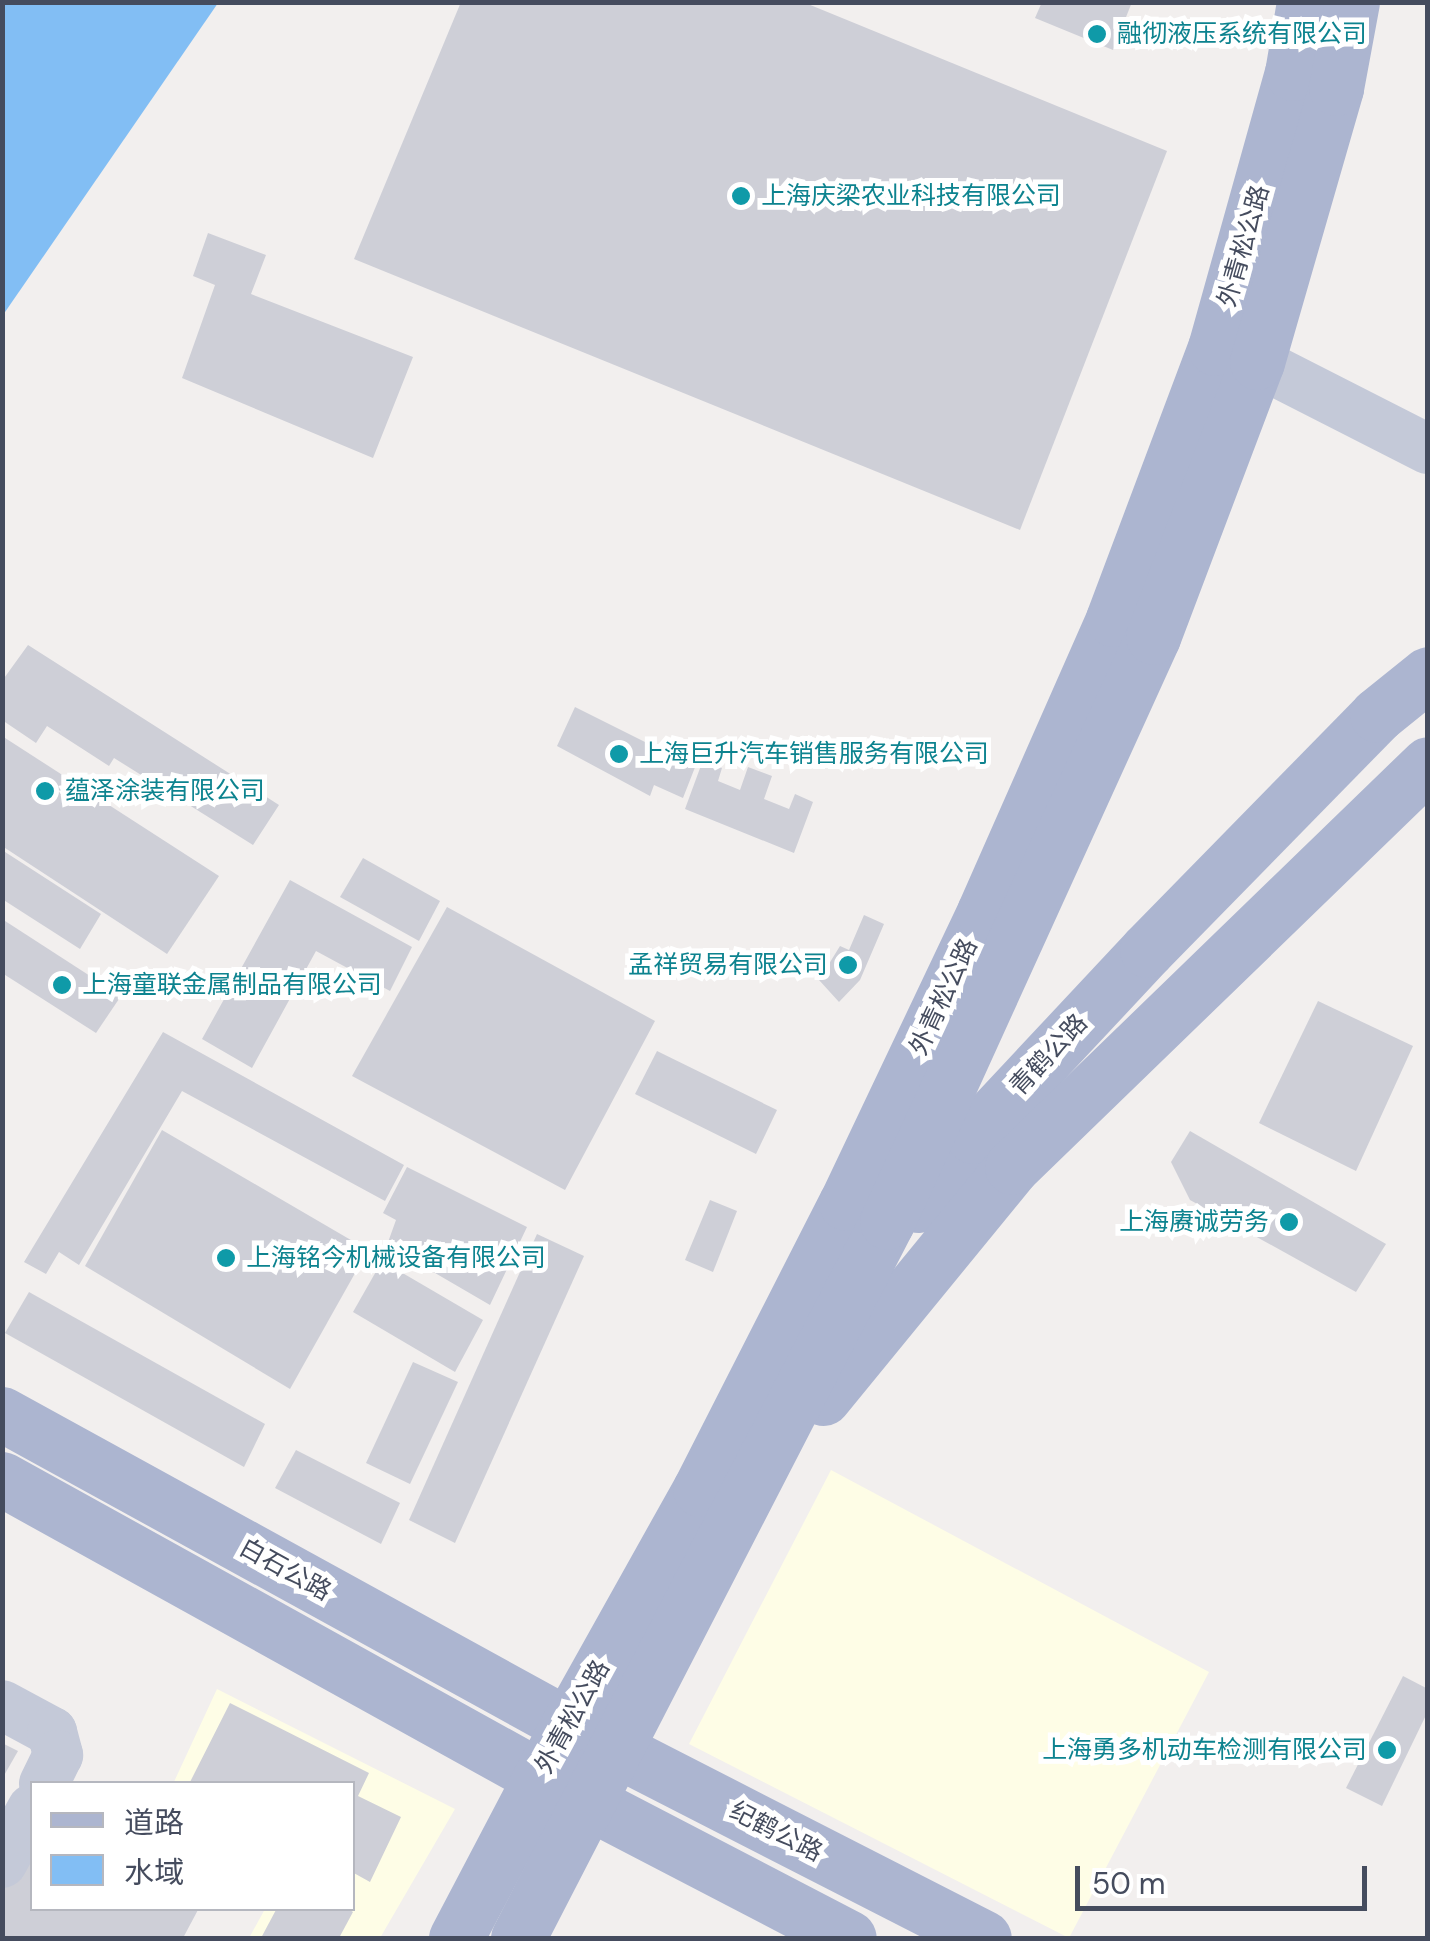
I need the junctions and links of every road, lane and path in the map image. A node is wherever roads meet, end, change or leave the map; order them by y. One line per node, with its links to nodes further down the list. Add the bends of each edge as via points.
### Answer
1 (1304, 2): 3 (main road, 外青松公路)
2 (1352, 2): 3 (main road, 外青松公路, via 1336,88)
3 (1236, 355): 4 (street); 7 (main road, 外青松公路, via 1153,637 1024,930); 9 (main road, 外青松公路, via 846,1203)
4 (1428, 449)
5 (1428, 674): 7 (main road, 青鹤公路, via 1377,716 1107,992 973,1136)
6 (1428, 764): 9 (main road, 青鹤公路, via 1012,1167)
7 (855, 1286): 9 (main road, 外青松公路)
8 (2, 1414): 12 (main road, 白石公路)
9 (735, 1473): 12 (main road, 外青松公路)
10 (2, 1479): 14 (main road)
11 (2, 1704): 13 (street, via 52,1732 58,1756)
12 (590, 1737): 14 (main road, 外青松公路); 20 (main road, 纪鹤公路)
13 (46, 1781)
14 (564, 1789): 17 (main road, 外青松公路); 18 (main road, 外青松公路); 19 (main road)
15 (30, 1813): 16 (street)
16 (2, 1863)
17 (456, 1938)
18 (518, 1938)
19 (849, 1938)
20 (984, 1938)

